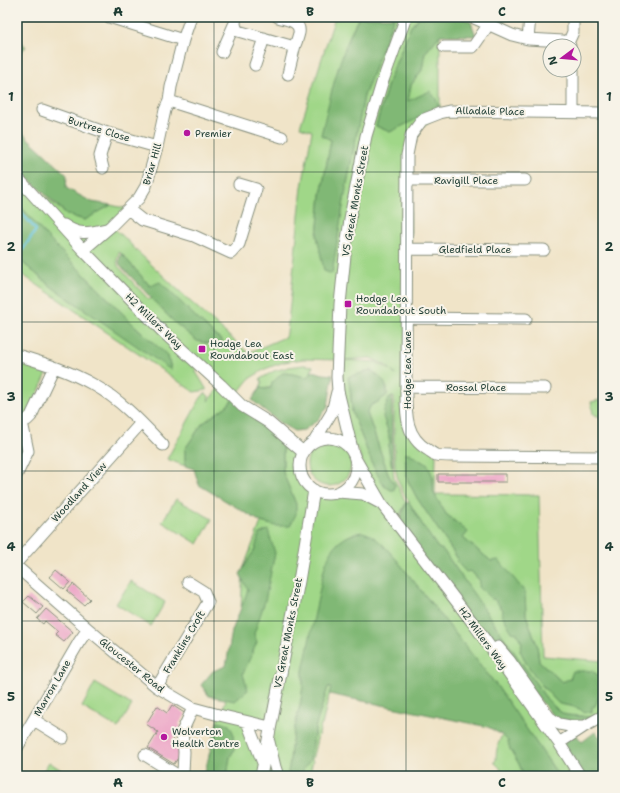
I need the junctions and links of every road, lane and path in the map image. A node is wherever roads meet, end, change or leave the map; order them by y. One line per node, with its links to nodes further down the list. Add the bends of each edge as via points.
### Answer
1 (109, 17): 16 (street)
2 (190, 17): 16 (street, Briar Hill)
3 (278, 17): 11 (street, via 295,22)
4 (305, 17): 11 (street)
5 (406, 17): 48 (street, V5 Great Monks Street, via 382,83 360,162 346,246 340,304)
6 (472, 17): 10 (street)
7 (530, 17): 13 (street)
8 (573, 17): 14 (street)
9 (235, 21): 12 (street, via 238,31); 19 (street)
10 (489, 24): 13 (street, via 512,35); 18 (street, via 473,47)
11 (300, 29): 17 (street)
12 (264, 38): 17 (street); 20 (street)
13 (528, 38): 15 (street)
14 (571, 38)
15 (542, 39)
16 (183, 40): 23 (street, Briar Hill)
17 (295, 45): 21 (street)
18 (444, 47)
19 (222, 52)
20 (255, 65)
21 (288, 74)
22 (573, 78): 25 (street)
23 (169, 101): 28 (street); 29 (street, Briar Hill)
24 (42, 110): 27 (street, Burtree Close)
25 (573, 112): 26 (street, Alladale Place); 30 (street, Alladale Place, via 440,113 422,120 411,135)
26 (603, 113)
27 (107, 132): 29 (street, Burtree Close); 31 (street, via 100,156)
28 (282, 137)
29 (157, 147): 36 (street, Briar Hill, via 146,186)
30 (407, 155): 33 (street, Hodge Lea Lane)
31 (103, 168)
32 (17, 177): 37 (street, H2 Millers Way)
33 (407, 180): 34 (street, Ravigill Place); 39 (street, Hodge Lea Lane)
34 (525, 180)
35 (238, 184): 36 (street, via 256,189 239,244 231,253 194,236 142,220)
36 (128, 209): 38 (street, Briar Hill)
37 (49, 214): 38 (street, via 71,230 85,233); 40 (street, H2 Millers Way)
38 (107, 229): 40 (street, Briar Hill)
39 (407, 249): 41 (street, Gledfield Place); 42 (street, Hodge Lea Lane)
40 (83, 250): 53 (street, H2 Millers Way, via 164,333 242,406 268,422)
41 (544, 250)
42 (407, 318): 43 (street); 46 (street, Hodge Lea Lane)
43 (526, 319)
44 (17, 355): 45 (street)
45 (54, 367): 49 (street, via 94,385); 50 (street, via 31,416)
46 (406, 387): 47 (street, Rossal Place); 55 (street, Hodge Lea Lane, via 406,414 409,427 418,442 436,455)
47 (545, 388)
48 (338, 392): 51 (street, V5 Great Monks Street, via 332,412); 54 (street, V5 Great Monks Street)
49 (141, 422): 52 (street); 60 (street, Woodland View)
50 (20, 423): 56 (street, via 28,451)
51 (315, 440): 53 (street); 54 (street, via 327,437 340,440 350,448)
52 (163, 445)
53 (303, 452): 57 (street, via 299,464 301,475)
54 (354, 456): 58 (street, via 356,470 348,486); 59 (street, H2 Millers Way)
55 (603, 458)
56 (17, 474)
57 (314, 490): 58 (street, via 324,494); 71 (street, V5 Great Monks Street)
58 (338, 492): 59 (street, H2 Millers Way, via 363,494)
59 (381, 503): 63 (street, H2 Millers Way)
60 (17, 562)
61 (17, 567): 64 (street, Gloucester Road)
62 (188, 582): 65 (street, Franklins Croft, via 204,592 208,602)
63 (473, 623): 70 (street, via 509,660 549,717 560,724); 74 (street, H2 Millers Way)
64 (88, 630): 65 (street, Gloucester Road); 68 (street, Marron Lane)
65 (157, 687): 66 (street, Gloucester Road)
66 (193, 708): 69 (street, Gloucester Road); 79 (street, via 182,732 184,752)
67 (603, 716): 70 (street)
68 (34, 720): 72 (street); 75 (street, Marron Lane)
69 (247, 722): 71 (street, Gloucester Road); 78 (street)
70 (585, 726): 74 (street)
71 (270, 727): 73 (street, V5 Great Monks Street)
72 (63, 738)
73 (268, 740): 78 (street, V5 Great Monks Street); 81 (street)
74 (559, 743): 76 (street, H2 Millers Way)
75 (17, 748)
76 (566, 754): 82 (street); 83 (street, H2 Millers Way)
77 (145, 755): 79 (street)
78 (263, 763): 80 (street, V5 Great Monks Street)
79 (181, 776)
80 (261, 776)
81 (278, 776)
82 (571, 776)
83 (580, 776)

